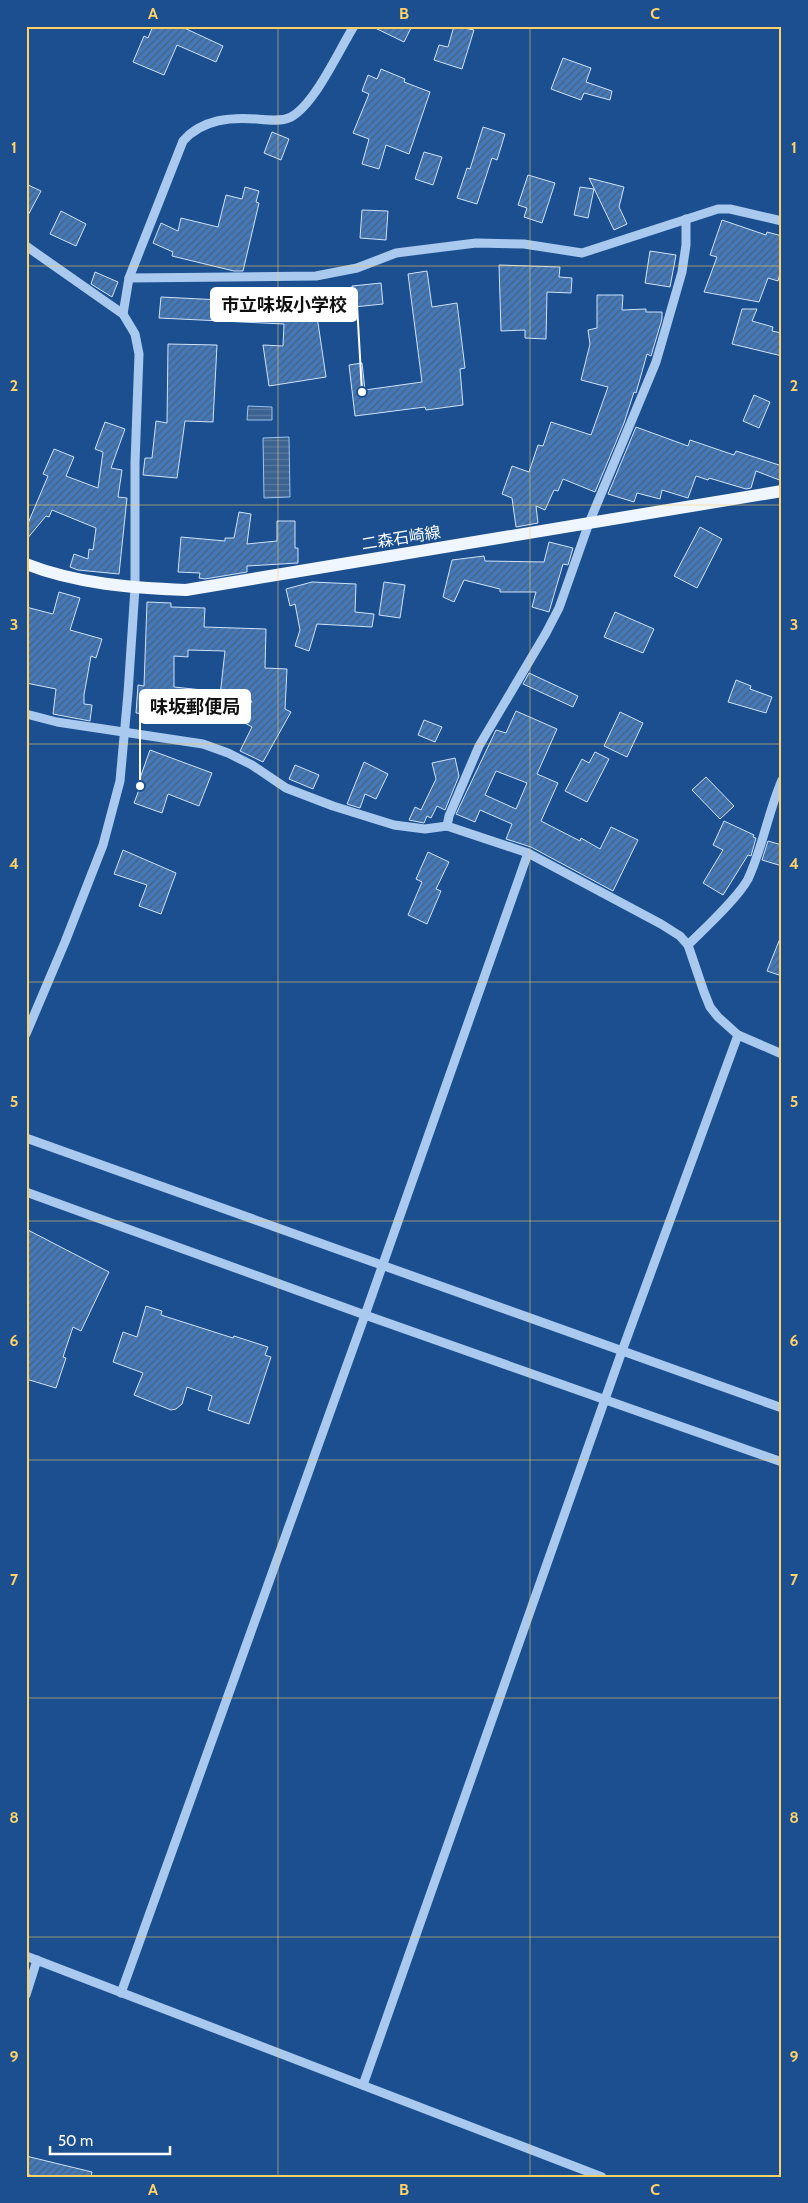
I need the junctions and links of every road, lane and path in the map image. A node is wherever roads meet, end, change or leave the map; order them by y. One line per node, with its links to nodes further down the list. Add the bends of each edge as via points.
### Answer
1 (354, 26): 5 (street, via 311,98 291,117 229,119 189,134 178,152)
2 (686, 219): 3 (street, via 718,209 730,209); 5 (street, via 582,254 524,244 476,243 396,254 357,268 316,276); 8 (street, via 682,272 656,362)
3 (782, 221)
4 (26, 246): 6 (street)
5 (129, 278): 6 (street)
6 (123, 314): 10 (street, via 135,334 139,354)
7 (782, 491): 8 (main road, 二森石崎線)
8 (589, 523): 10 (main road, 二森石崎線, via 186,590); 14 (street, via 559,608 480,746 448,816)
9 (26, 564): 10 (main road, 二森石崎線, via 49,573)
10 (135, 588): 12 (street)
11 (26, 714): 12 (street)
12 (125, 733): 14 (street, via 204,744 252,765 286,788 381,822 425,829); 17 (street, via 120,781 102,845)
13 (782, 780): 16 (street, via 747,880)
14 (447, 826): 15 (street)
15 (528, 853): 16 (street, via 661,924); 22 (street)
16 (688, 945): 18 (street, via 710,1007)
17 (26, 1034)
18 (738, 1035): 19 (street); 24 (street)
19 (782, 1054)
20 (26, 1138): 22 (street)
21 (26, 1192): 23 (street)
22 (382, 1266): 23 (street); 24 (street)
23 (365, 1314): 25 (street); 30 (street)
24 (622, 1351): 25 (street); 26 (street)
25 (606, 1398): 27 (street); 32 (street)
26 (782, 1408)
27 (782, 1462)
28 (26, 1956): 29 (street)
29 (37, 1960): 30 (street); 31 (street)
30 (121, 1993): 32 (street)
31 (26, 1995)
32 (362, 2085): 33 (street)
33 (602, 2177)

